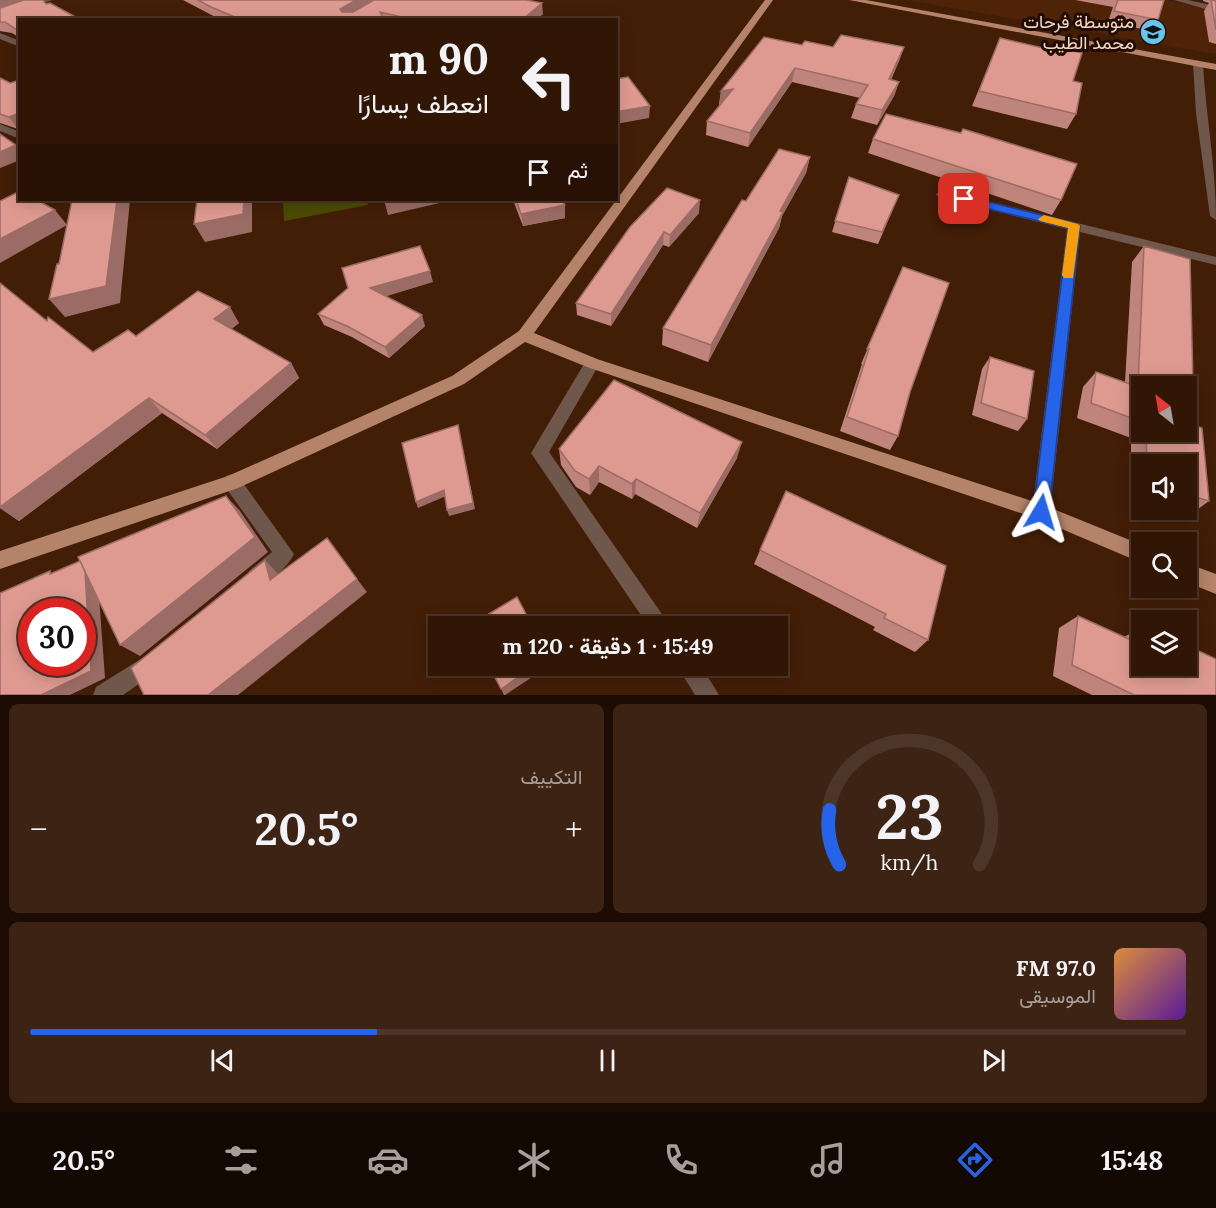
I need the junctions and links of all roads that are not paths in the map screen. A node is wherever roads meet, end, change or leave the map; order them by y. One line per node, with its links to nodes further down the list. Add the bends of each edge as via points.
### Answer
1 (48, 0): 6 (street)
2 (769, 0): 17 (main road)
3 (853, 0): 9 (main road)
4 (1178, 0): 5 (street)
5 (1216, 9)
6 (0, 17)
7 (0, 36): 8 (street)
8 (18, 43)
9 (1198, 64): 10 (main road); 14 (street)
10 (1216, 67)
11 (0, 127): 12 (street)
12 (18, 135)
13 (942, 194): 15 (street)
14 (1216, 216)
15 (1074, 226): 16 (street); 20 (street)
16 (1216, 261)
17 (524, 335): 18 (main road); 19 (main road, via 458,380)
18 (592, 363): 20 (main road); 26 (street, via 540,453)
19 (232, 482): 22 (main road); 25 (street, via 284,555)
20 (1041, 512): 21 (main road)
21 (1131, 549)
22 (0, 560)
23 (1197, 576): 24 (main road)
24 (1216, 584)
25 (240, 591)
26 (653, 616)
27 (170, 648): 29 (street)
28 (695, 676): 30 (street)
29 (104, 695)
30 (708, 695)

